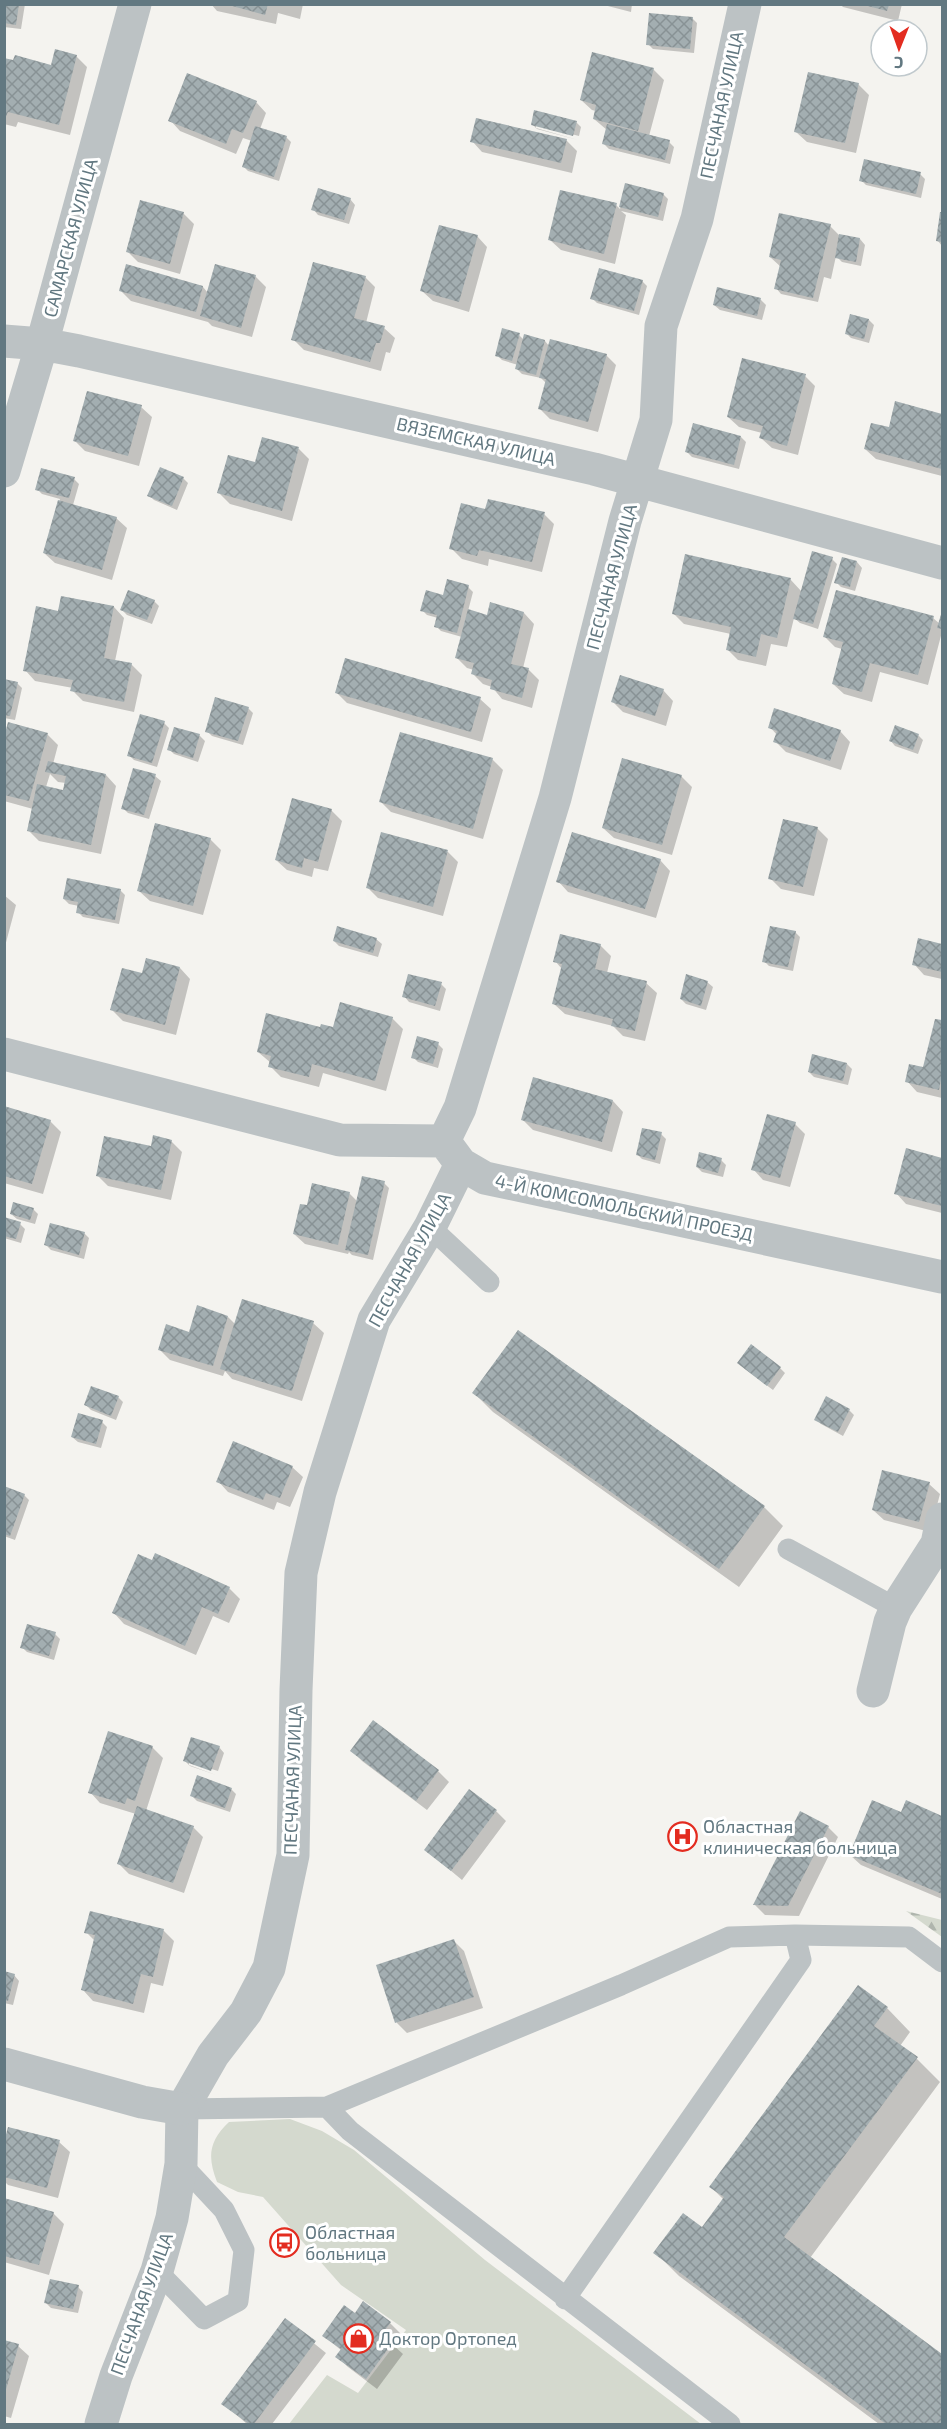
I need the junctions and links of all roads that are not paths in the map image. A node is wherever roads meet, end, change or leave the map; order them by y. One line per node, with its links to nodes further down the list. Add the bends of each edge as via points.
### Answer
1 (135, 4): 4 (street, САМАРСКАЯ УЛИЦА)
2 (745, 4): 6 (street, ПЕСЧАНАЯ УЛИЦА, via 698,219 661,326 656,420)
3 (4, 341): 4 (street, ВЯЗЕМСКАЯ УЛИЦА)
4 (42, 344): 5 (street, САМАРСКАЯ УЛИЦА); 6 (street, ВЯЗЕМСКАЯ УЛИЦА)
5 (4, 471)
6 (639, 481): 7 (street, ВЯЗЕМСКАЯ УЛИЦА); 9 (street, ПЕСЧАНАЯ УЛИЦА, via 625,521 555,798 460,1108)
7 (942, 563)
8 (4, 1053): 9 (street, 4-Й КОМСОМОЛЬСКИЙ ПРОЕЗД, via 340,1140 401,1139)
9 (453, 1153): 10 (street, ПЕСЧАНАЯ УЛИЦА); 11 (street, 4-Й КОМСОМОЛЬСКИЙ ПРОЕЗД, via 485,1178)
10 (430, 1227): 12 (lane); 21 (street, ПЕСЧАНАЯ УЛИЦА, via 374,1320 320,1492 301,1573 292,1855 269,1968 246,2012 213,2055)
11 (942, 1277)
12 (489, 1282)
13 (942, 1519): 15 (street, via 936,1544)
14 (788, 1549): 15 (lane)
15 (896, 1608): 16 (street)
16 (873, 1691)
17 (795, 1935): 18 (lane, via 909,1937); 20 (lane, via 729,1937); 24 (lane, via 801,1960)
18 (942, 1962)
19 (4, 2064): 21 (street, via 142,2102)
20 (327, 2107): 21 (lane); 24 (lane, via 350,2131)
21 (182, 2109): 22 (street, ПЕСЧАНАЯ УЛИЦА)
22 (181, 2164): 23 (street, ПЕСЧАНАЯ УЛИЦА, via 172,2218); 23 (lane, via 224,2210 244,2250 238,2301 204,2319)
23 (157, 2271): 25 (street, ПЕСЧАНАЯ УЛИЦА)
24 (565, 2299): 26 (lane)
25 (100, 2424)
26 (730, 2424)

